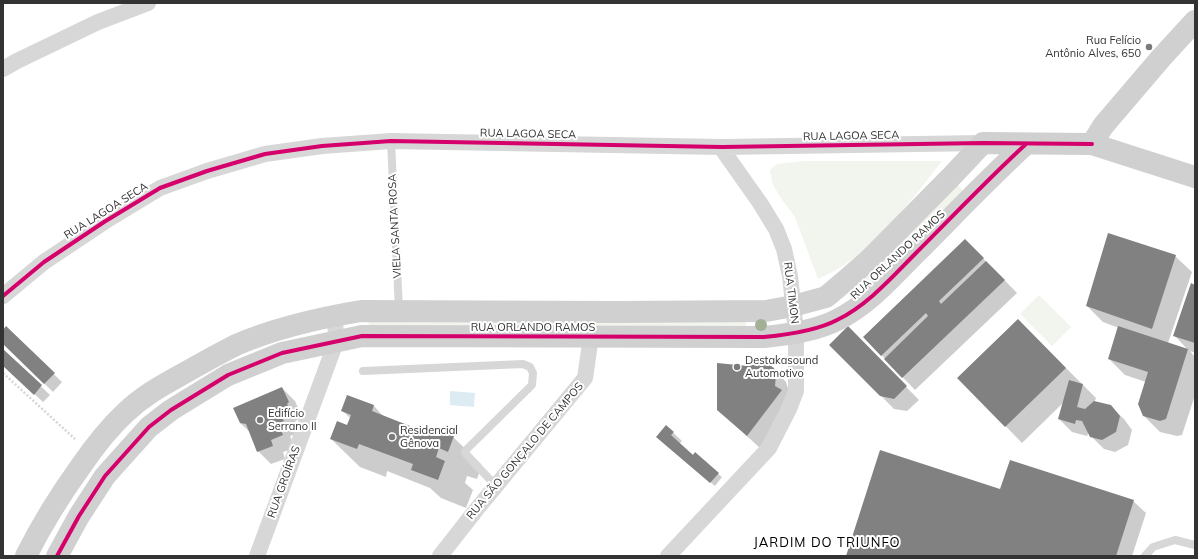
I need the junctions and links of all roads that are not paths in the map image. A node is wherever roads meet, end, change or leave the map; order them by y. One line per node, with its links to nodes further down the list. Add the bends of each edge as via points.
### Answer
1 (148, 3): 3 (street, via 98,22)
2 (1195, 21): 7 (street, via 1103,126)
3 (3, 69)
4 (391, 141): 8 (street, RUA LAGOA SECA); 10 (street, RUA LAGOA SECA, via 322,146 265,154 160,188 44,262); 12 (lane, VIELA SANTA ROSA)
5 (983, 143): 6 (street, RUA LAGOA SECA); 8 (street, RUA LAGOA SECA); 11 (street, RUA ORLANDO RAMOS, via 870,259 845,281 826,297)
6 (1026, 144): 7 (street, RUA LAGOA SECA); 14 (street, RUA ORLANDO RAMOS, via 861,304 830,324)
7 (1092, 144): 9 (street, RUA LAGOA SECA)
8 (722, 147): 11 (street, RUA TIMON, via 776,229 788,265)
9 (1195, 177)
10 (3, 296)
11 (793, 306): 12 (street, RUA ORLANDO RAMOS, via 766,311); 14 (street, RUA TIMON)
12 (399, 311): 13 (street, RUA ORLANDO RAMOS, via 361,311)
13 (335, 316): 16 (street, RUA GROÍRAS); 20 (street, RUA ORLANDO RAMOS, via 277,330 236,345 150,392 125,413 98,442 49,512)
14 (796, 332): 15 (street, RUA ORLANDO RAMOS, via 764,337); 24 (street, RUA TIMON, via 796,390 769,448)
15 (591, 337): 16 (street, RUA ORLANDO RAMOS, via 362,336); 18 (street, RUA SÃO GONÇALO DE CAMPOS, via 585,378)
16 (336, 342): 21 (street, RUA ORLANDO RAMOS, via 282,353 228,375 171,410 149,427 105,476); 22 (street, RUA GROÍRAS)
17 (363, 371): 18 (lane, via 523,364 530,367 533,373 532,385 465,453)
18 (496, 486): 23 (street, RUA SÃO GONÇALO DE CAMPOS)
19 (1195, 545): 25 (lane, via 1175,540 1153,546)
20 (26, 556)
21 (57, 556)
22 (257, 556)
23 (440, 556)
24 (668, 556)
25 (1145, 556)

